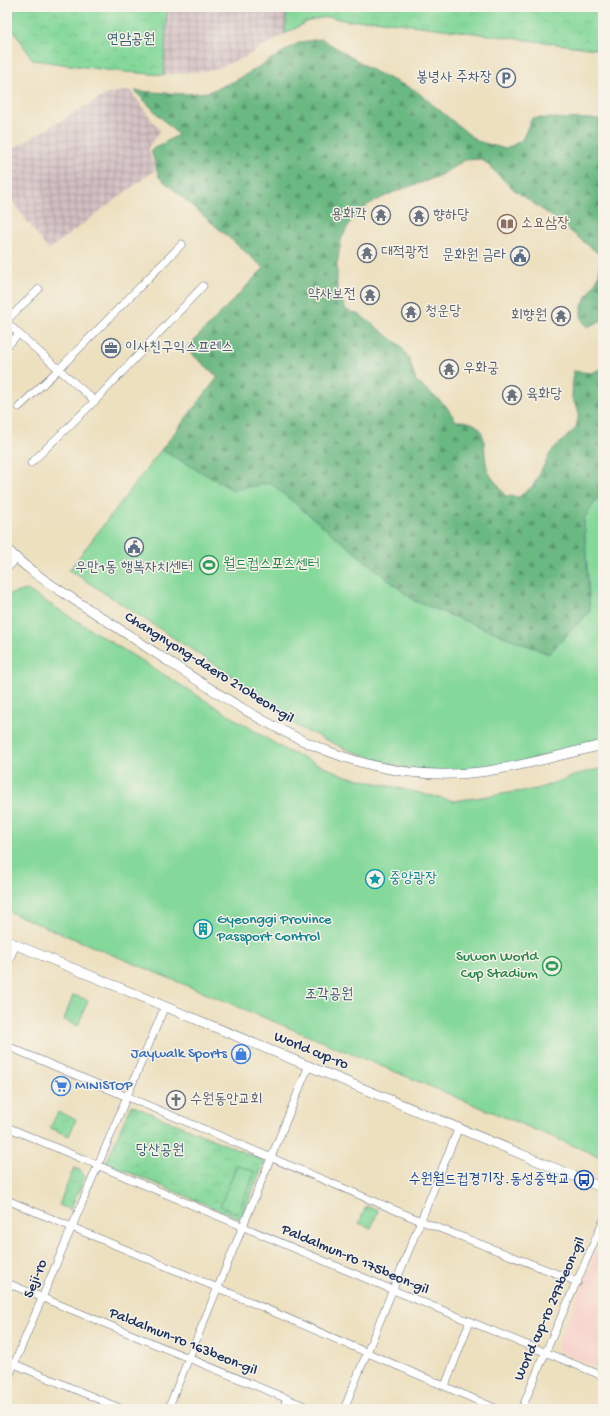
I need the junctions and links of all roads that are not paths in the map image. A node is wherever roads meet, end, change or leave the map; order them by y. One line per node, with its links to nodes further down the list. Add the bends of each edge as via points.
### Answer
1 (182, 244): 7 (street)
2 (203, 286): 8 (street)
3 (39, 289): 4 (street)
4 (7, 321): 5 (street)
5 (19, 334): 6 (street); 7 (street)
6 (7, 346)
7 (59, 369): 8 (street); 9 (street)
8 (95, 401): 10 (street)
9 (19, 407)
10 (31, 463)
11 (7, 549): 12 (street, Changnyong-daero 210beon-gil)
12 (16, 558): 13 (street); 14 (street, Changnyong-daero 210beon-gil, via 49,583 248,712 289,735 341,757 406,771 461,774 524,765)
13 (7, 567)
14 (603, 745)
15 (7, 941): 16 (street, World cup-ro)
16 (16, 944): 17 (street); 18 (street, World cup-ro)
17 (7, 965)
18 (165, 1006): 20 (street, World cup-ro); 21 (street, Seji-ro)
19 (7, 1046): 21 (street)
20 (309, 1065): 22 (street, World cup-ro); 24 (street)
21 (128, 1096): 24 (street); 25 (street, Seji-ro)
22 (459, 1127): 26 (street, World cup-ro); 29 (street)
23 (7, 1128): 25 (street)
24 (271, 1158): 29 (street); 31 (street)
25 (98, 1166): 30 (street, Seji-ro); 31 (street, Paldalmun-ro 175beon-gil)
26 (603, 1188)
27 (7, 1200): 30 (street)
28 (603, 1220): 32 (street, World cup-ro 297beon-gil)
29 (421, 1221): 32 (street); 35 (street)
30 (73, 1227): 34 (street); 36 (street, Seji-ro)
31 (243, 1227): 34 (street); 35 (street, Paldalmun-ro 175beon-gil)
32 (578, 1282): 39 (street, World cup-ro 297beon-gil)
33 (7, 1283): 36 (street, Paldalmun-ro 163beon-gil)
34 (218, 1288): 38 (street); 40 (street)
35 (393, 1290): 37 (street, Paldalmun-ro 175beon-gil); 38 (street)
36 (43, 1298): 40 (street, Paldalmun-ro 163beon-gil); 42 (street, Seji-ro)
37 (470, 1322): 39 (street, Paldalmun-ro 175beon-gil); 45 (street)
38 (367, 1352): 45 (street); 51 (street)
39 (544, 1352): 43 (street, Paldalmun-ro 175beon-gil); 53 (street, World cup-ro 297beon-gil)
40 (189, 1358): 46 (street, Paldalmun-ro 163beon-gil); 48 (street)
41 (7, 1361): 42 (street)
42 (14, 1364): 44 (street, Seji-ro); 47 (street)
43 (603, 1376)
44 (7, 1381)
45 (445, 1386): 52 (street)
46 (287, 1399): 49 (street); 50 (street, Paldalmun-ro 163beon-gil)
47 (122, 1409)
48 (168, 1409)
49 (283, 1409)
50 (312, 1409)
51 (344, 1409)
52 (497, 1409)
53 (522, 1409)

